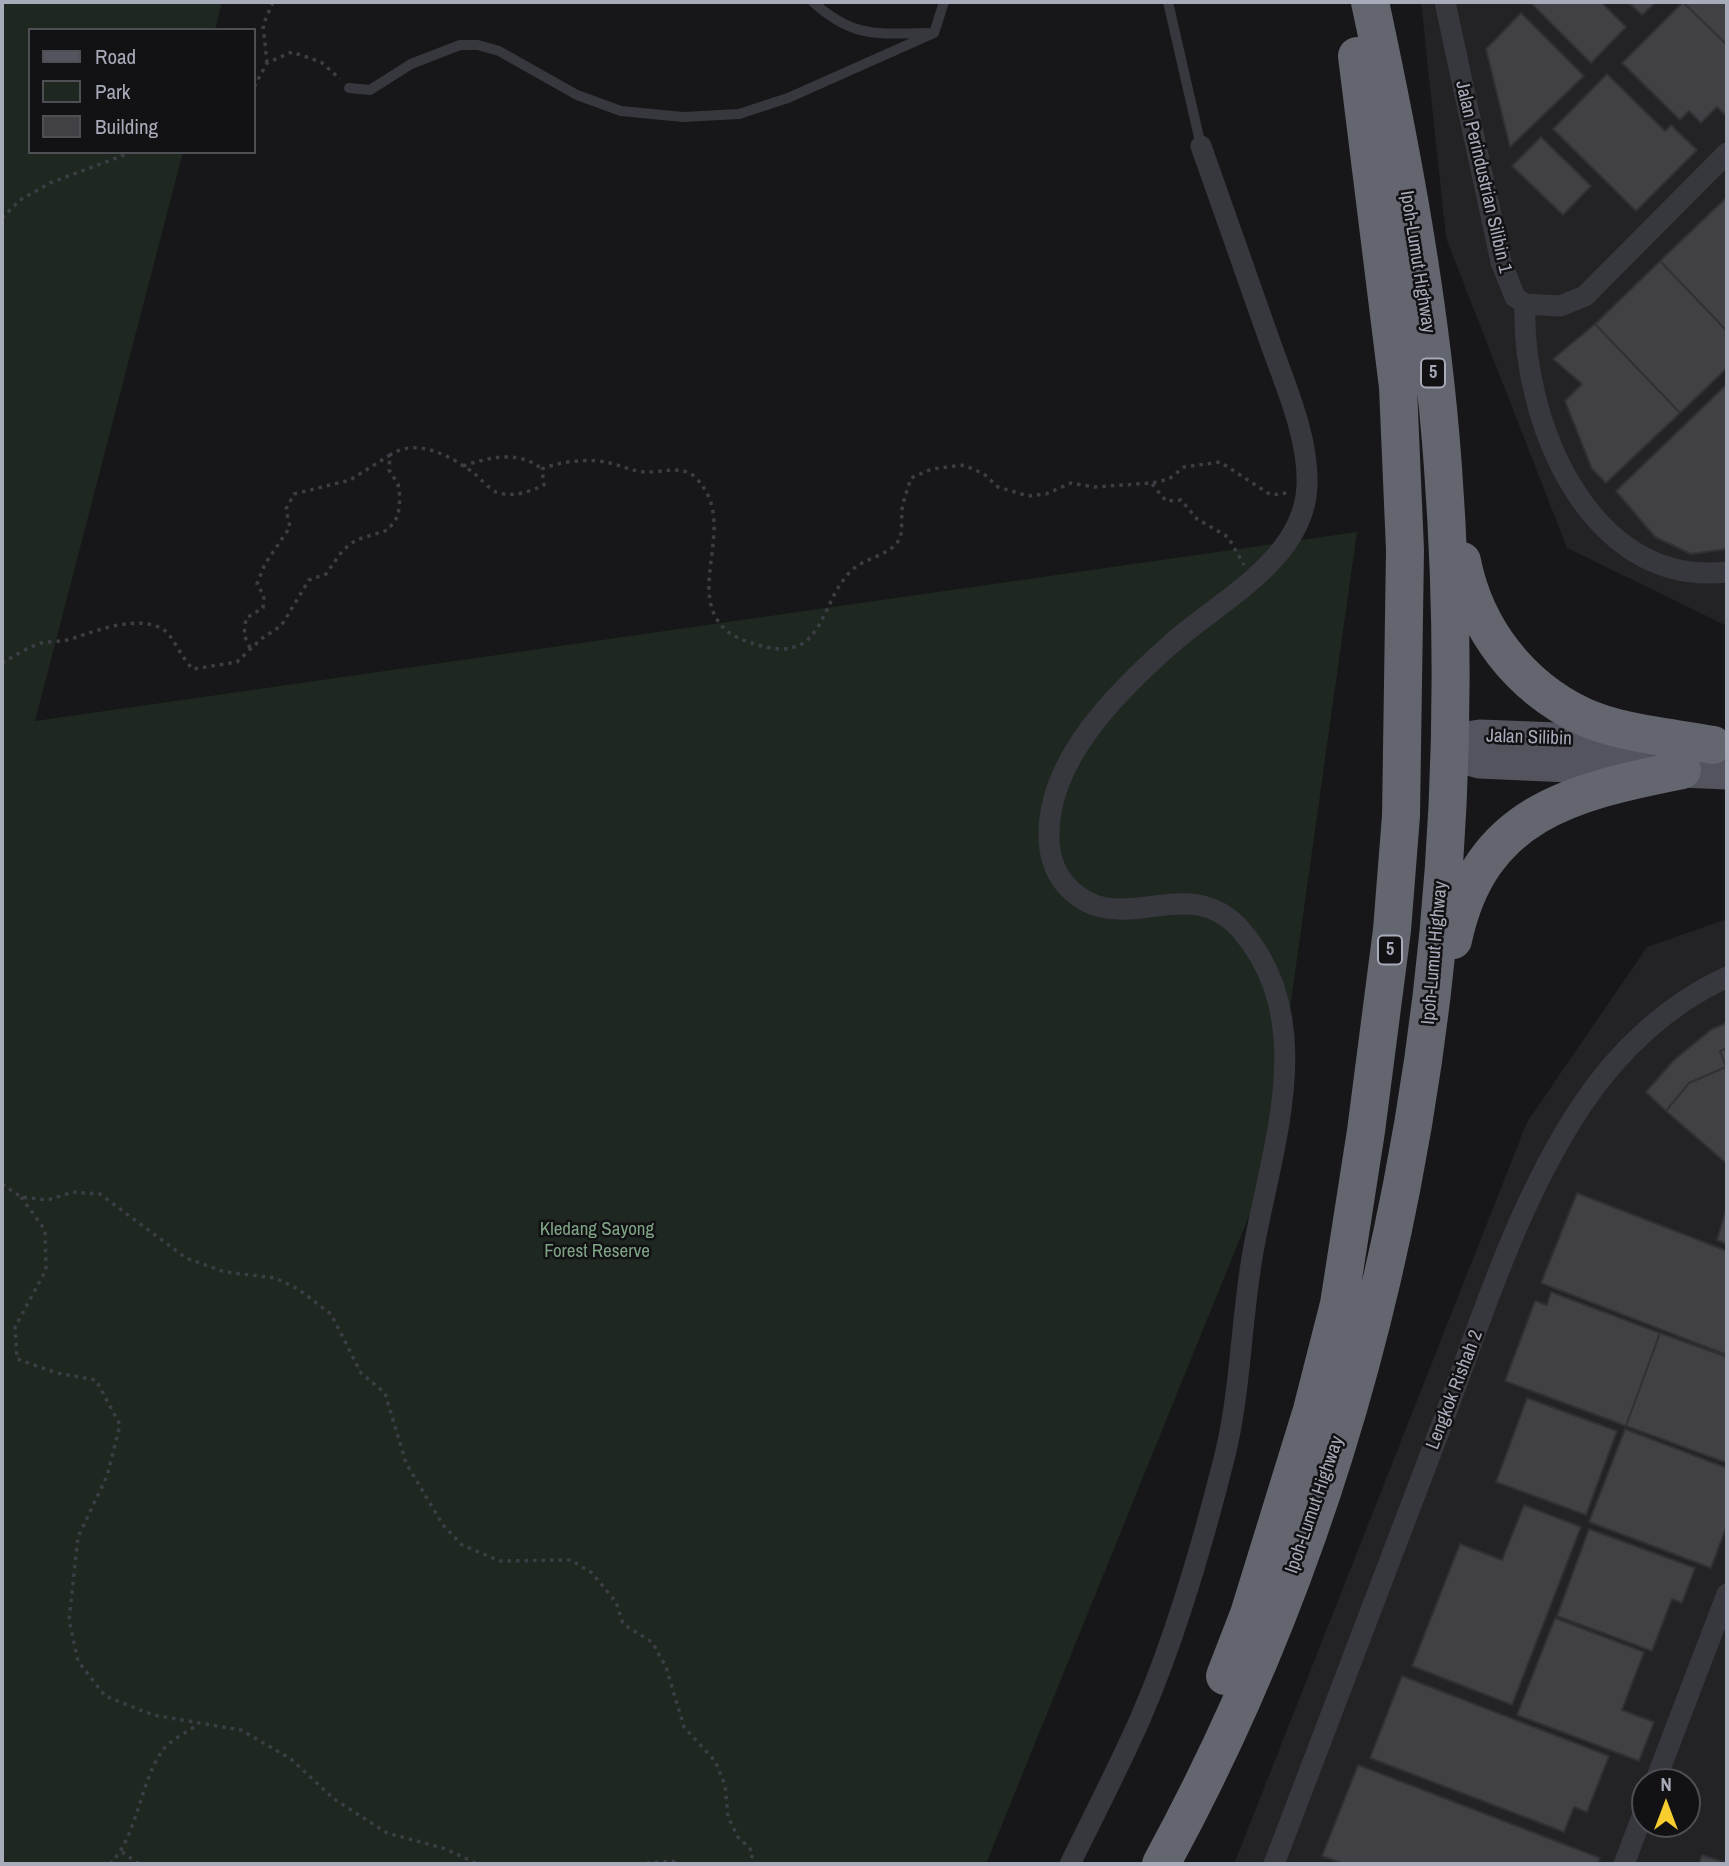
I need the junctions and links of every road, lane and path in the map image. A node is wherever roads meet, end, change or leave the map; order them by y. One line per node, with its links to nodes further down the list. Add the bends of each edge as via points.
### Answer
1 (273, 2): 9 (path, via 263,25)
2 (813, 2): 8 (lane, via 839,24 863,32)
3 (944, 2): 8 (lane)
4 (1168, 2): 12 (lane)
5 (1351, 2): 17 (highway, Ipoh-Lumut Highway / 5)
6 (1370, 2): 20 (highway, Ipoh-Lumut Highway / 5, via 1414,233)
7 (1445, 2): 16 (street, Jalan Perindustrian Silibin 1, via 1501,262 1515,297)
8 (934, 33): 11 (lane, via 788,98 739,114 683,117 621,111 577,95 499,51 478,45 460,45 411,64 370,90)
9 (267, 63): 10 (path); 11 (path, via 292,52 321,62)
10 (256, 83)
11 (349, 88)
12 (1201, 146): 23 (street, via 1292,406 1305,456)
13 (1727, 153): 16 (street, via 1585,296 1560,306)
14 (127, 154): 15 (path, via 50,183 20,200)
15 (2, 218)
16 (1525, 304): 24 (street, via 1526,363 1555,454 1578,500 1602,525 1659,565 1685,572)
17 (1398, 387): 28 (highway, via 1416,495 1422,702 1429,727); 35 (highway, Ipoh-Lumut Highway / 5, via 1405,550 1399,863)
18 (390, 455): 19 (path, via 402,447 420,446); 26 (path, via 389,470 400,498 398,516 388,530 356,540 343,550 326,574 309,580 281,626); 26 (path, via 350,480 294,494 286,509 290,527 257,584 264,596 263,608 246,618 244,635)
19 (463, 466): 21 (path, via 506,457 529,459); 21 (path, via 496,491 523,494 544,485)
20 (1443, 466): 28 (highway, Ipoh-Lumut Highway / 5); 29 (highway, via 1469,593 1494,641 1515,667 1536,687 1583,716)
21 (542, 469): 22 (path, via 556,463 609,463 625,469 679,470 694,475 712,498 716,518 710,606 726,631 783,650 811,639 850,571 889,551 900,538 902,507 911,478 932,469 964,465 984,474 998,488 1028,496 1071,483 1094,487)
22 (1152, 484): 23 (path, via 1169,479 1184,467 1220,463 1270,495); 25 (path, via 1166,501 1181,500 1197,519 1228,537)
23 (1307, 490): 25 (street, via 1299,521 1275,557)
24 (1727, 572)
25 (1252, 579): 47 (street, via 1170,645 1104,711 1069,762 1052,801 1048,839 1056,873 1085,903 1103,910 1125,910 1196,903 1219,911 1236,924 1273,984 1284,1026 1285,1062 1226,1450 1159,1670)
26 (250, 648): 27 (path, via 237,662 193,669 164,629 121,624 40,644)
27 (2, 663)
28 (1449, 748): 29 (main road, Jalan Silibin, via 1480,736); 30 (main road, Jalan Silibin, via 1479,762); 32 (highway, Ipoh-Lumut Highway / 5, via 1441,900); 35 (highway, via 1424,775 1389,1094 1363,1219)
29 (1723, 754): 30 (main road, Jalan Silibin)
30 (1682, 771): 32 (highway, via 1578,794 1502,841 1462,902)
31 (1727, 977): 50 (street, Lengkok Rishah 2, via 1688,998 1629,1047 1583,1104 1547,1167 1486,1307)
32 (1423, 1070): 49 (highway, Ipoh-Lumut Highway / 5, via 1373,1314 1315,1508 1228,1735)
33 (2, 1184): 34 (path)
34 (21, 1197): 37 (path, via 45,1230 46,1270 15,1327 17,1359 96,1380 120,1425 107,1476 78,1537 69,1620 78,1661 105,1696 153,1716); 46 (path, via 48,1200 73,1192 100,1195 186,1258 225,1272 275,1278 331,1314 361,1373 385,1392 406,1463 443,1525 462,1545 500,1561 571,1560 592,1573 616,1602 623,1624 652,1642 666,1667 684,1727 715,1760 725,1785 728,1817 753,1852)
35 (1339, 1304): 48 (highway, Ipoh-Lumut Highway / 5, via 1309,1423 1249,1614 1188,1770)
36 (1727, 1594): 38 (street)
37 (197, 1725): 40 (path, via 163,1749); 43 (path, via 241,1730 291,1759 334,1799 387,1833 443,1847)
38 (1661, 1768)
39 (1634, 1838): 51 (street)
40 (122, 1852): 41 (path); 42 (path)
41 (110, 1864)
42 (139, 1864)
43 (478, 1864)
44 (638, 1864): 45 (path)
45 (679, 1864)
46 (750, 1864)
47 (1070, 1864)
48 (1143, 1864)
49 (1161, 1864)
50 (1274, 1864)
51 (1624, 1864)

